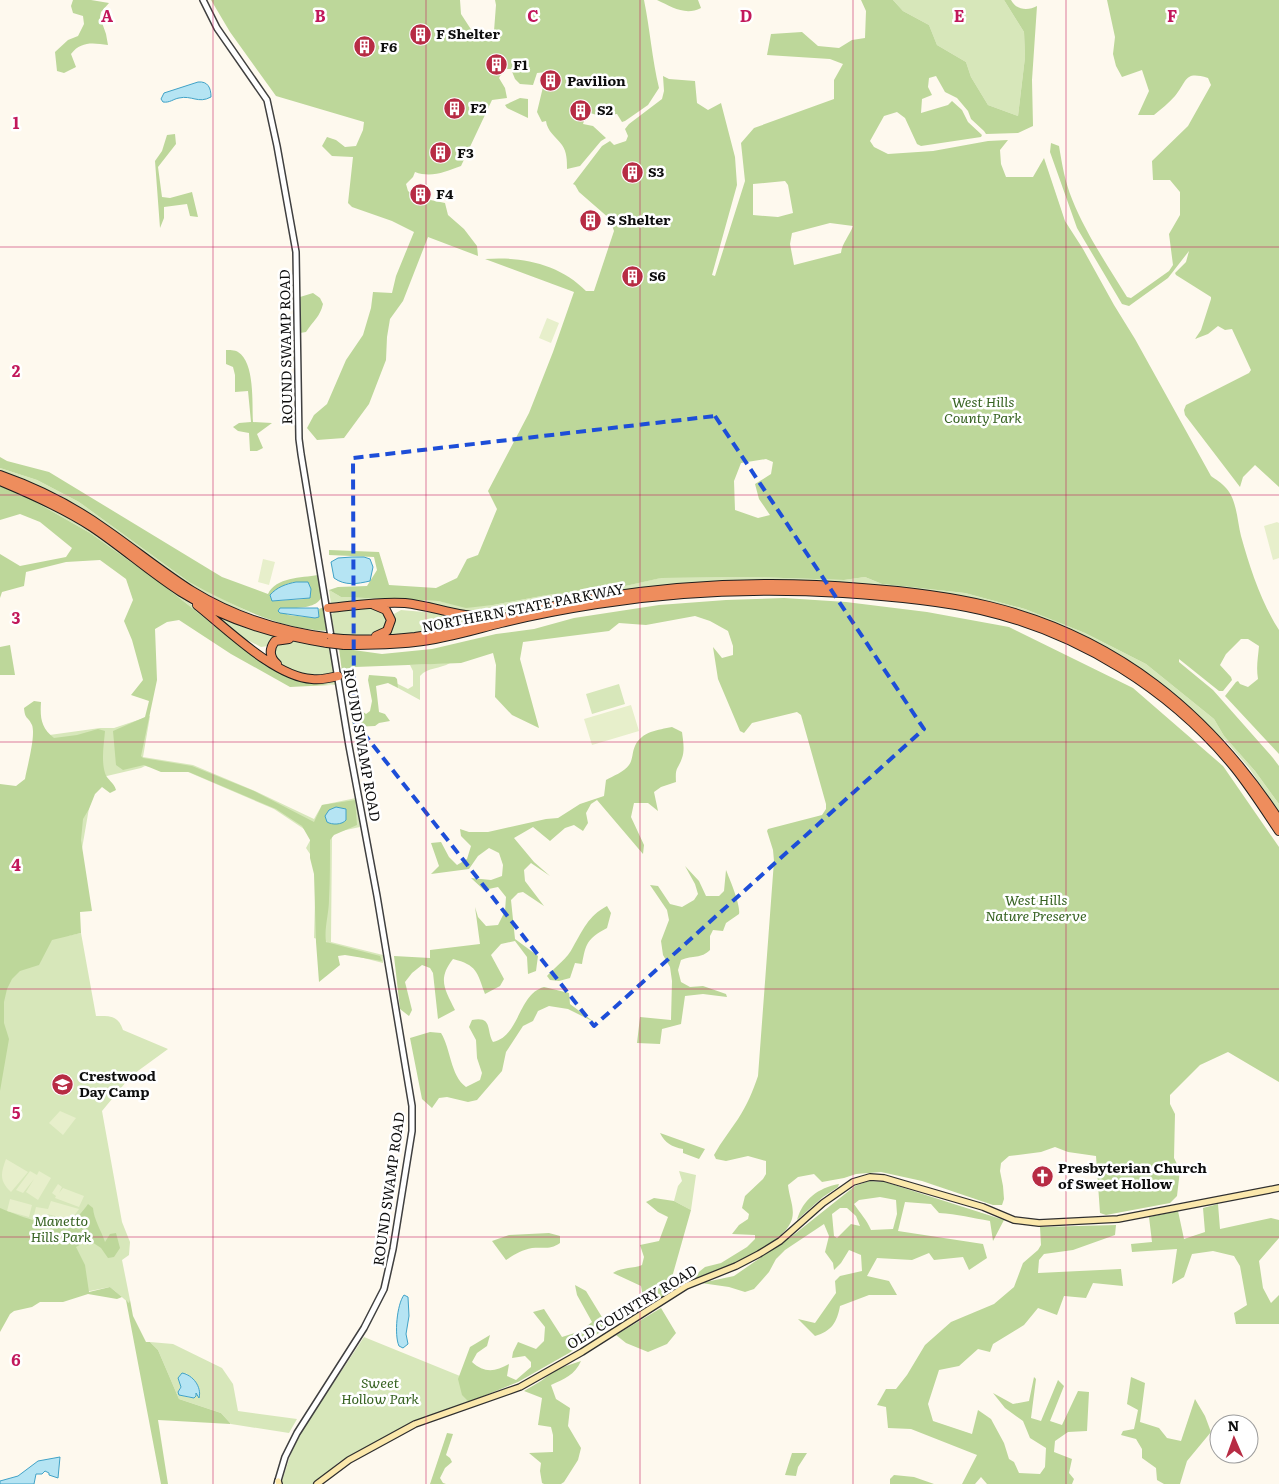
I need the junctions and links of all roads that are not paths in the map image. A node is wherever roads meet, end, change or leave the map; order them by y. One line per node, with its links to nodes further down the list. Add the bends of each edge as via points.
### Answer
1 (203, 0): 7 (street, ROUND SWAMP ROAD, via 217,28 267,100 282,169 296,252 299,439)
2 (0, 475): 12 (highway, NORTHERN STATE PARKWAY, via 25,484 95,523 192,591 219,605 275,627)
3 (0, 480): 4 (highway, NORTHERN STATE PARKWAY, via 91,526)
4 (182, 592): 11 (highway, NORTHERN STATE PARKWAY, via 234,619); 14 (highway, via 282,670 312,679)
5 (365, 605): 6 (highway); 7 (highway); 9 (highway, via 384,608)
6 (418, 605): 8 (highway, via 474,616); 9 (highway, via 399,608)
7 (328, 608): 14 (street, ROUND SWAMP ROAD)
8 (534, 609): 10 (highway, NORTHERN STATE PARKWAY, via 417,636); 15 (highway, NORTHERN STATE PARKWAY, via 637,592 757,584 823,585 903,592 1006,611 1078,638 1123,662 1160,688 1222,744)
9 (391, 620): 10 (highway, via 382,635)
10 (352, 639): 13 (highway, NORTHERN STATE PARKWAY)
11 (304, 640): 12 (highway, NORTHERN STATE PARKWAY); 14 (highway, via 275,641 270,650 273,661 302,676)
12 (326, 640): 13 (highway, NORTHERN STATE PARKWAY, bridge)
13 (343, 642): 16 (highway, NORTHERN STATE PARKWAY, via 384,645 418,642 564,609 633,598 711,592 758,590 880,595 965,607 1020,621 1070,641 1144,684 1188,718 1215,745 1253,791)
14 (338, 676): 18 (street, ROUND SWAMP ROAD, via 410,1093 412,1131 391,1264 384,1289 364,1328 296,1433)
15 (1279, 820)
16 (1279, 831)
17 (1279, 1188): 19 (main road, OLD COUNTRY ROAD, via 1118,1219 1039,1223 1014,1220 974,1204 884,1178 860,1178 836,1193 760,1254 686,1286 520,1387 433,1417 391,1437 343,1464)
18 (278, 1483)
19 (317, 1484)

